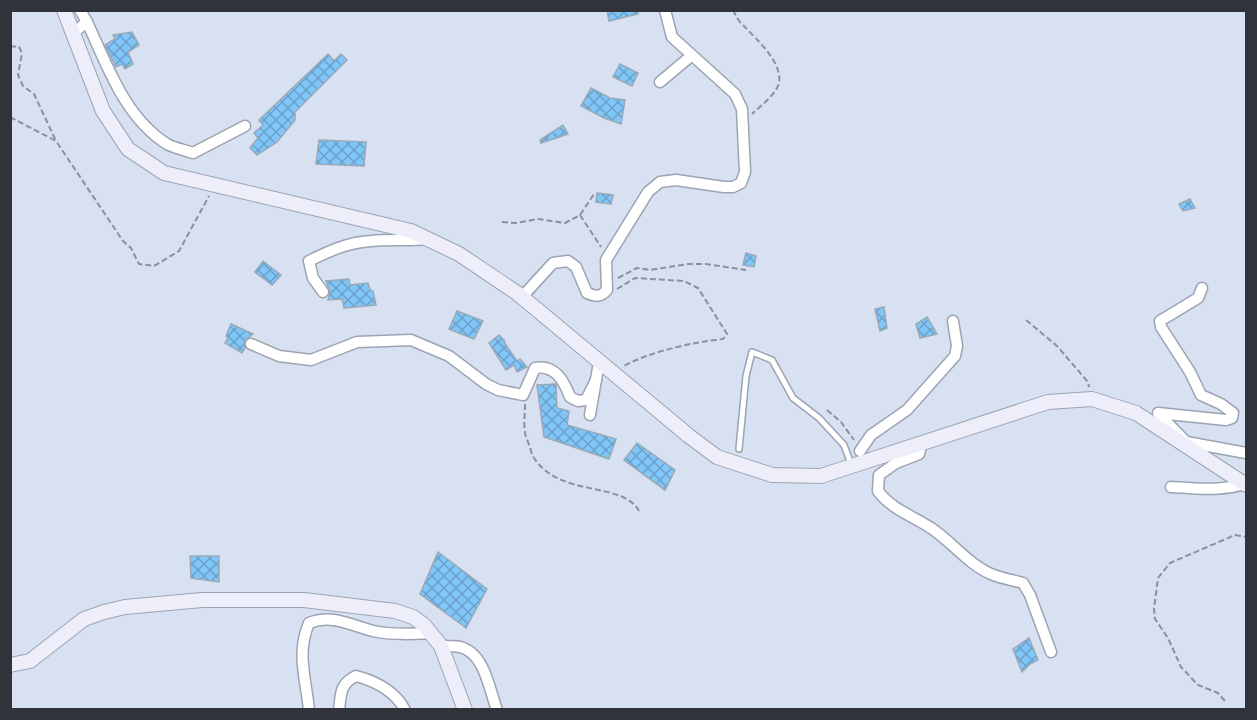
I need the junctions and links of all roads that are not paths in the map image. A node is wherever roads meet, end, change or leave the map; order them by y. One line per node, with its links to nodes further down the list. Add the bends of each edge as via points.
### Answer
1 (64, 10): 5 (main road)
2 (80, 10): 4 (street)
3 (665, 10): 6 (street, via 672,37)
4 (87, 22): 5 (street); 8 (street, via 136,116 168,145 194,153)
5 (73, 33): 9 (main road, via 103,111 128,149 164,173 411,231)
6 (691, 56): 7 (street); 12 (street, via 735,94 742,109 745,172 741,183 724,187 676,180 660,182 648,192 608,257 605,292 595,297 587,293 576,267 568,261 553,263)
7 (660, 81)
8 (245, 126)
9 (428, 239): 11 (street, via 369,241 324,253 309,261 313,278); 12 (main road, via 459,254)
10 (1202, 288): 18 (street, via 1198,298 1160,321 1161,327 1201,394 1233,413 1226,420 1158,413)
11 (323, 292)
12 (522, 297): 15 (main road)
13 (953, 321): 21 (street, via 955,356 908,410 871,435)
14 (251, 344): 16 (street, via 279,356 311,360 357,342 411,340 449,356 498,390 523,395 535,368 544,366 554,371 570,397 578,401 586,400)
15 (599, 362): 16 (street); 23 (main road, via 717,457 772,475 821,476)
16 (596, 380): 17 (street)
17 (590, 416)
18 (1182, 441): 19 (main road, via 1136,413 1092,399 1048,402); 22 (street); 24 (main road)
19 (921, 443): 23 (main road); 28 (street, via 919,454 879,475 878,491 972,562 991,574 1023,583)
20 (738, 449): 23 (lane, via 752,352 772,360 793,398 819,418 843,445)
21 (860, 451)
22 (1246, 453)
23 (852, 466)
24 (1246, 485): 25 (street, via 1209,491)
25 (1172, 487)
26 (430, 633): 27 (main road); 29 (main road, via 413,617 395,611 304,600 202,600 124,607 93,615 30,661); 30 (street, via 374,631 345,621 321,619 309,624 303,637 301,663)
27 (441, 646): 33 (main road); 34 (street, via 461,648 482,664)
28 (1051, 652)
29 (10, 665)
30 (309, 710)
31 (339, 710): 32 (street, via 342,687 346,680 356,676 386,689)
32 (405, 710)
33 (465, 710)
34 (497, 710)

